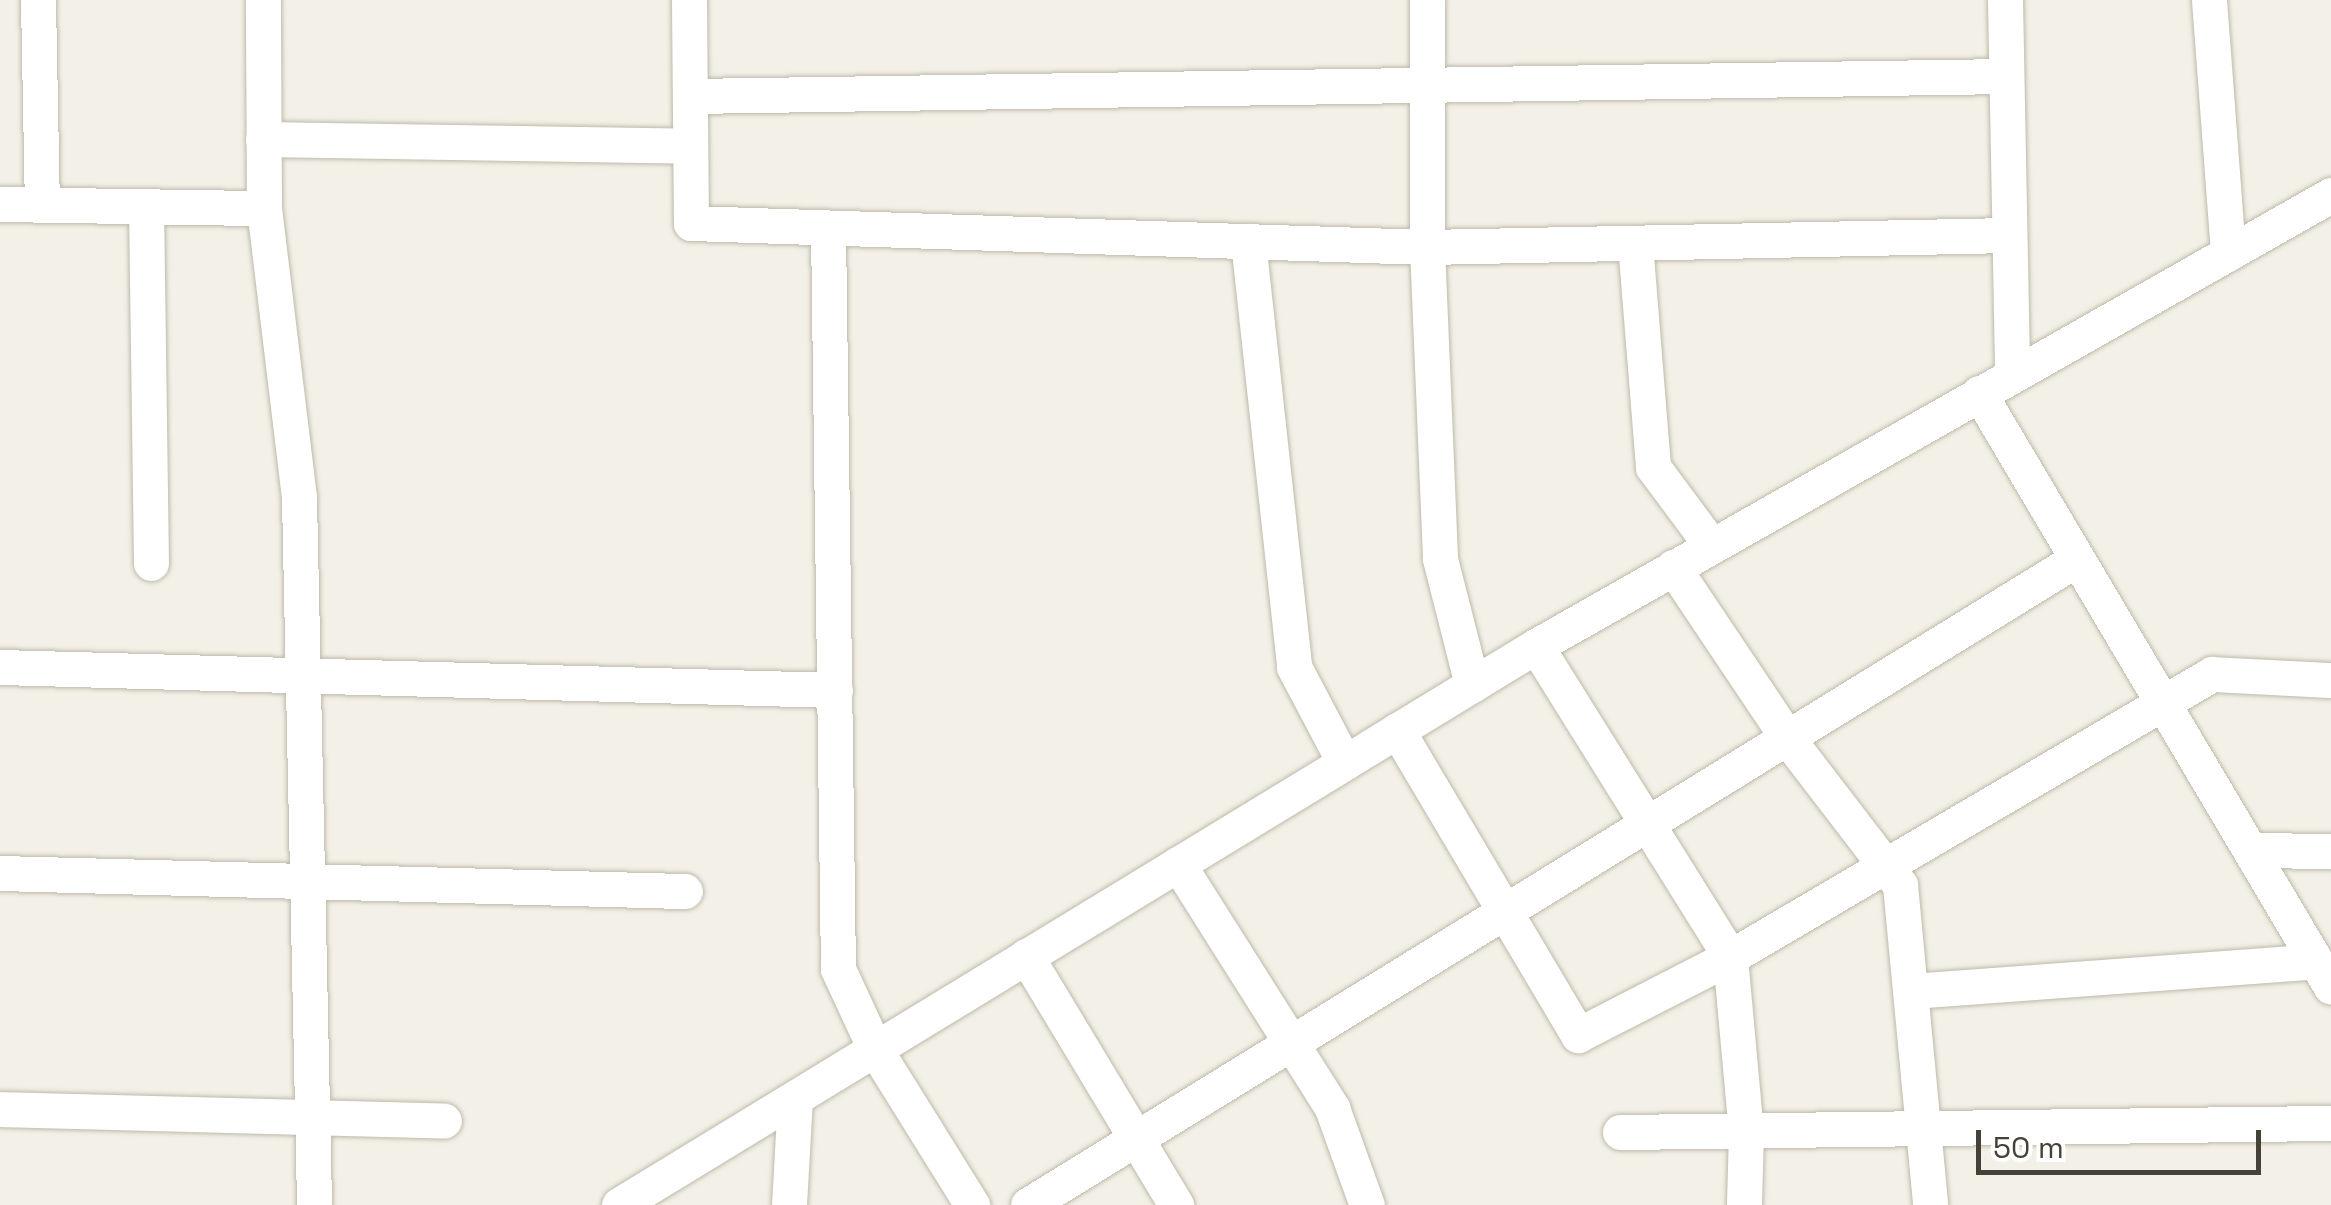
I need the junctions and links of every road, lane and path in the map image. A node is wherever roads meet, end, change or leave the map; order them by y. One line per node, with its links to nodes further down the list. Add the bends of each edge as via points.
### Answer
1 (38, 0): 14 (street)
2 (263, 0): 10 (street)
3 (688, 0): 9 (street)
4 (1427, 0): 8 (street)
5 (2005, 0): 7 (street)
6 (2209, 0): 22 (street)
7 (2006, 76): 8 (street); 18 (street)
8 (1431, 84): 9 (street); 21 (street)
9 (690, 96): 11 (street)
10 (264, 139): 11 (street); 16 (street)
11 (690, 146): 17 (street, via 691,223)
12 (2331, 195): 22 (street)
13 (0, 204): 14 (street)
14 (42, 204): 15 (street)
15 (146, 206): 16 (street); 27 (street)
16 (264, 208): 31 (street, via 299,498)
17 (828, 228): 19 (street); 34 (street)
18 (2009, 235): 20 (street); 23 (street)
19 (1248, 242): 21 (street); 38 (street, via 1294,667)
20 (1636, 243): 21 (street); 25 (street, via 1653,467)
21 (1426, 247): 33 (street, via 1440,559)
22 (2228, 253): 23 (street)
23 (2012, 375): 24 (street)
24 (1979, 393): 25 (street); 26 (street)
25 (1711, 545): 28 (street)
26 (2077, 558): 35 (street); 37 (street)
27 (151, 563)
28 (1673, 567): 29 (street); 37 (street)
29 (1536, 646): 33 (street); 39 (street)
30 (0, 667): 31 (street)
31 (307, 674): 34 (street); 45 (street)
32 (2331, 680): 35 (street, via 2212,674)
33 (1472, 685): 36 (street)
34 (835, 690): 53 (street, via 838,969)
35 (2162, 703): 40 (street); 43 (street)
36 (1397, 730): 38 (street); 47 (street)
37 (1788, 739): 39 (street); 43 (street)
38 (1344, 762): 42 (street)
39 (1650, 827): 47 (street); 49 (street)
40 (2250, 850): 41 (street); 50 (street)
41 (2331, 851)
42 (1178, 864): 48 (street); 52 (street)
43 (1886, 866): 49 (street); 51 (street, via 1900,885)
44 (0, 873): 45 (street)
45 (310, 881): 46 (street); 56 (street)
46 (685, 892)
47 (1506, 912): 49 (street, via 1578,1036); 52 (street)
48 (1026, 956): 53 (street); 62 (street)
49 (1730, 957): 61 (street)
50 (2323, 974): 51 (street)
51 (1912, 991): 59 (street)
52 (1289, 1046): 62 (street); 69 (street, via 1332,1108)
53 (875, 1049): 54 (street); 66 (street)
54 (795, 1098): 64 (street); 65 (street)
55 (0, 1109): 56 (street)
56 (312, 1118): 57 (street); 63 (street)
57 (444, 1121)
58 (2331, 1123): 59 (street)
59 (1928, 1128): 61 (street); 71 (street)
60 (1620, 1132): 61 (street)
61 (1746, 1132): 70 (street)
62 (1139, 1138): 67 (street); 68 (street)
63 (314, 1205)
64 (619, 1205)
65 (789, 1205)
66 (972, 1205)
67 (1028, 1205)
68 (1176, 1205)
69 (1367, 1205)
70 (1744, 1205)
71 (1930, 1205)

